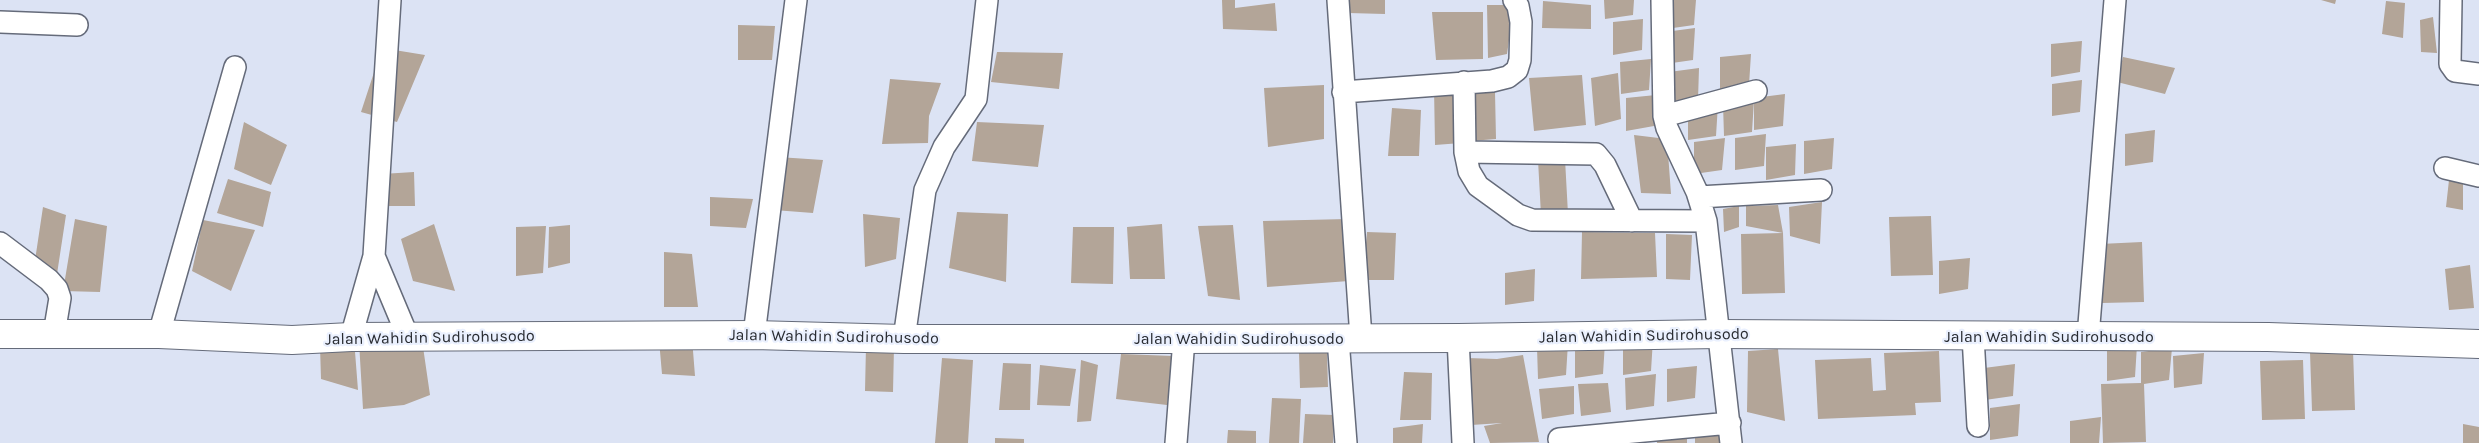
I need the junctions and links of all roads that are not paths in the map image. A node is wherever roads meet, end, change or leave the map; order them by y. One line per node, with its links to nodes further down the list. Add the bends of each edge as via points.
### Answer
1 (390, 0): 25 (street)
2 (796, 0): 29 (street)
3 (987, 0): 37 (street, via 975,102 944,147 924,190)
4 (1338, 0): 15 (street)
5 (1514, 0): 13 (street, via 1521,22 1517,70 1508,77)
6 (1662, 0): 16 (street)
7 (2115, 0): 33 (street)
8 (2451, 0): 12 (street, via 2450,64 2455,71)
9 (0, 22): 10 (street)
10 (77, 25)
11 (235, 67): 28 (street)
12 (2479, 74)
13 (1464, 82): 15 (street); 17 (street)
14 (1756, 91): 16 (street)
15 (1343, 92): 35 (street)
16 (1664, 116): 21 (street, via 1669,137)
17 (1465, 152): 22 (street, via 1469,171 1478,186 1525,218); 22 (street, via 1596,154 1605,165)
18 (2446, 168): 19 (street)
19 (2479, 176)
20 (1821, 190): 21 (street)
21 (1699, 197): 23 (street)
22 (1632, 221): 23 (street)
23 (1706, 221): 30 (street)
24 (0, 243): 27 (street, via 57,289 60,298)
25 (374, 256): 32 (street); 34 (street)
26 (0, 334): 27 (highway, Jalan Wahidin Sudirohusodo)
27 (54, 334): 28 (highway, Jalan Wahidin Sudirohusodo)
28 (159, 334): 34 (highway, Jalan Wahidin Sudirohusodo, via 292,340)
29 (754, 334): 32 (highway, Jalan Wahidin Sudirohusodo); 37 (highway, Jalan Wahidin Sudirohusodo)
30 (1719, 334): 31 (highway, Jalan Wahidin Sudirohusodo); 36 (highway, Jalan Wahidin Sudirohusodo); 41 (street)
31 (1973, 336): 33 (highway, Jalan Wahidin Sudirohusodo); 40 (street)
32 (408, 337): 34 (highway, Jalan Wahidin Sudirohusodo)
33 (2088, 337): 39 (highway, Jalan Wahidin Sudirohusodo, via 2268,337)
34 (351, 338)
35 (1349, 338): 36 (highway, Jalan Wahidin Sudirohusodo); 38 (highway, Jalan Wahidin Sudirohusodo); 44 (street)
36 (1458, 338): 45 (street)
37 (904, 339): 38 (highway, Jalan Wahidin Sudirohusodo)
38 (1184, 339): 43 (street)
39 (2479, 344)
40 (1978, 426)
41 (1730, 433): 42 (street)
42 (1559, 439)
43 (1176, 443)
44 (1346, 443)
45 (1463, 443)

